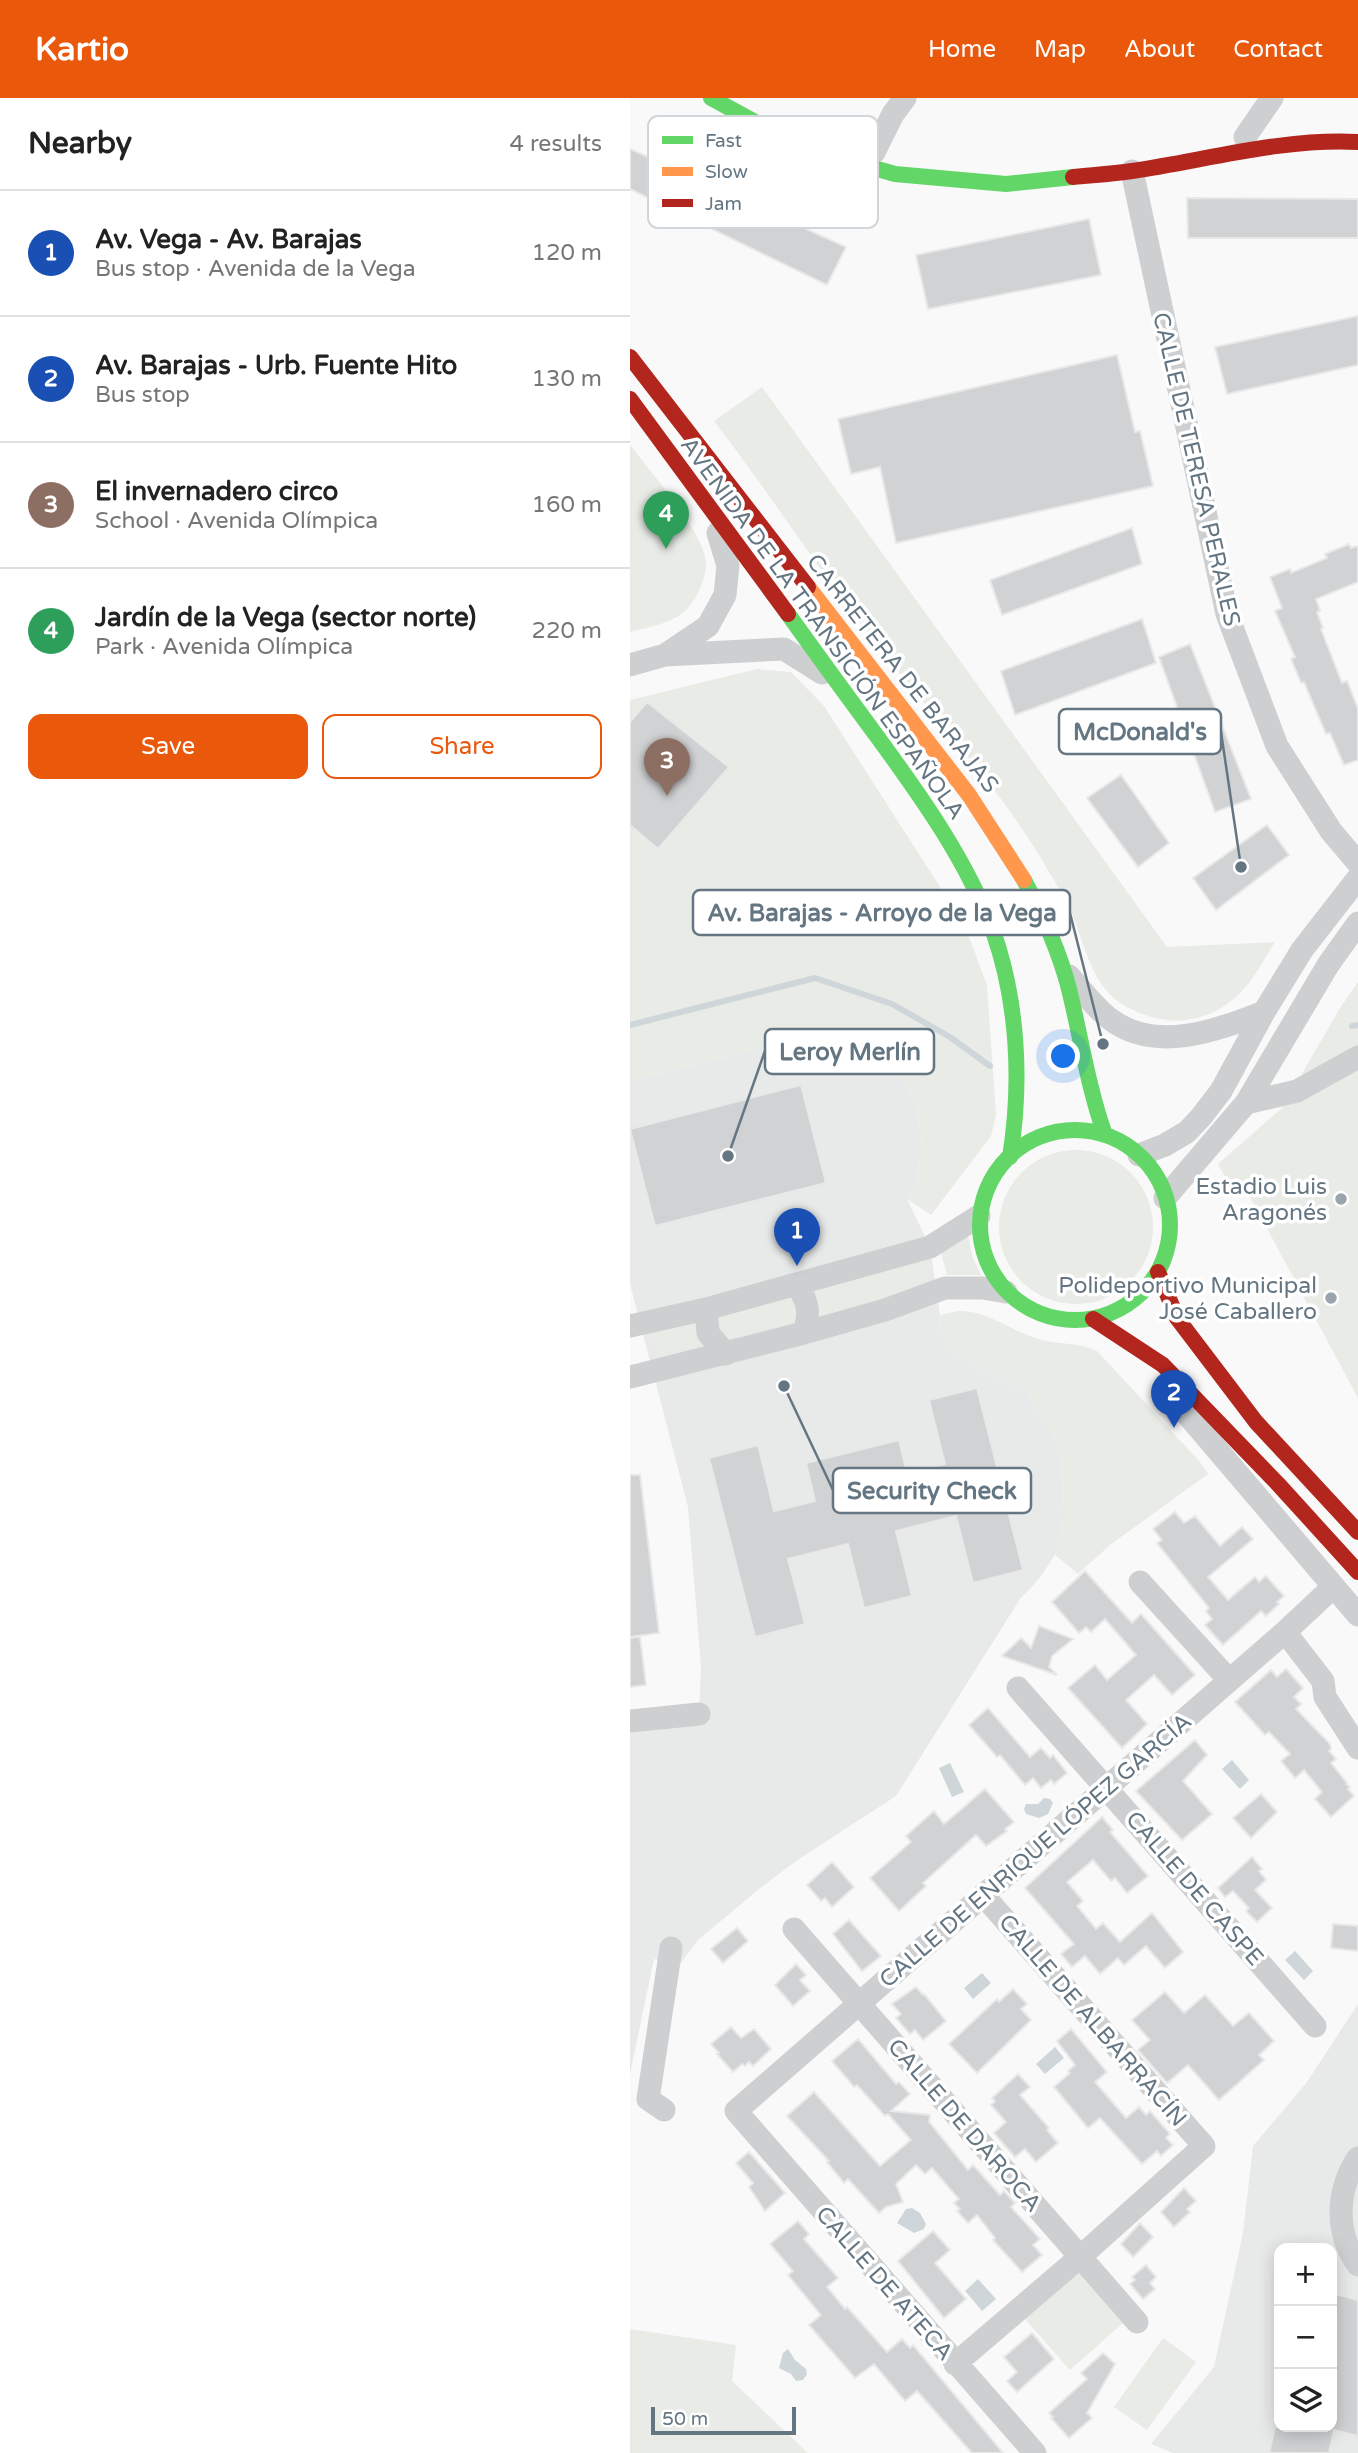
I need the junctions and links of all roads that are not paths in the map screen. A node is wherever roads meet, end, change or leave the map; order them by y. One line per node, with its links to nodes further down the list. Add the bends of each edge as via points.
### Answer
1 (711, 98): 4 (main road)
2 (905, 98): 8 (street, via 893,114)
3 (1272, 98): 6 (street)
4 (744, 116)
5 (1358, 128): 6 (main road)
6 (1245, 136): 11 (main road, via 1120,159)
7 (1358, 142): 13 (main road, via 1234,151)
8 (880, 153)
9 (914, 159): 10 (main road)
10 (967, 164)
11 (1024, 166)
12 (878, 169): 13 (main road, via 1006,184)
13 (1132, 170): 20 (street, CALLE DE TERESA PERALES, via 1227,614 1276,746 1331,831)
14 (630, 357): 23 (main road, CARRETERA DE BARAJAS, via 969,795 1045,915)
15 (630, 399): 16 (main road, AVENIDA DE LA TRANSICIÓN ESPAÑOLA)
16 (709, 504): 17 (street, via 728,566 725,595 708,626); 19 (main road, AVENIDA DE LA TRANSICIÓN ESPAÑOLA)
17 (665, 655): 18 (street); 19 (street, via 784,649 827,676)
18 (630, 665)
19 (858, 710): 29 (main road, AVENIDA DE LA TRANSICIÓN ESPAÑOLA, via 927,805 992,930 1006,976 1014,1049 1016,1111)
20 (1358, 863)
21 (1358, 878): 24 (street, via 1302,950)
22 (1358, 923): 26 (street)
23 (1064, 970): 24 (street, via 1109,1018 1128,1030 1153,1036 1215,1031); 27 (main road, CARRETERA DE BARAJAS, via 1094,1108)
24 (1264, 1012): 28 (street, via 1221,1091 1201,1117 1187,1132)
25 (1358, 1057): 26 (street, via 1297,1091)
26 (1246, 1103): 30 (street)
27 (1105, 1135): 28 (main road); 29 (main road, via 1061,1130 1036,1138)
28 (1139, 1155): 30 (main road, via 1154,1170)
29 (1010, 1157): 31 (main road, via 985,1192)
30 (1165, 1198): 32 (main road, via 1170,1210 1170,1242)
31 (979, 1216): 33 (street, via 930,1247); 34 (main road, via 985,1259)
32 (1158, 1272): 36 (main road, via 1129,1305); 42 (main road, via 1177,1318 1256,1422)
33 (795, 1284): 35 (street); 39 (street, via 807,1305)
34 (1006, 1292): 37 (main road, via 1038,1314); 39 (street, via 983,1287 944,1288)
35 (706, 1309): 38 (street); 40 (street, via 708,1333)
36 (1093, 1320): 37 (main road); 43 (main road, via 1163,1365)
37 (1070, 1321): 45 (street, via 1139,1359)
38 (630, 1326)
39 (804, 1333): 40 (street)
40 (726, 1354): 41 (street)
41 (630, 1377)
42 (1354, 1526)
43 (1358, 1572)
44 (1140, 1582): 48 (street)
45 (1332, 1588): 46 (street); 47 (street, CALLE DE ENRIQUE LÓPEZ GARCÍA)
46 (1358, 1615)
47 (1285, 1632): 48 (street, CALLE DE ENRIQUE LÓPEZ GARCÍA); 52 (street, via 1323,1681 1325,1697)
48 (1228, 1680): 53 (street, CALLE DE ENRIQUE LÓPEZ GARCÍA)
49 (1018, 1688): 53 (street, CALLE DE CASPE)
50 (699, 1714): 51 (street)
51 (630, 1721)
52 (1358, 1748)
53 (1107, 1788): 54 (street, CALLE DE ENRIQUE LÓPEZ GARCÍA); 58 (street, CALLE DE CASPE)
54 (983, 1895): 57 (street, CALLE DE ENRIQUE LÓPEZ GARCÍA); 62 (street, CALLE DE ALBARRACÍN, via 1204,2146)
55 (793, 1929): 57 (street, CALLE DE DAROCA)
56 (671, 1948): 59 (street)
57 (859, 2004): 60 (street, CALLE DE ENRIQUE LÓPEZ GARCÍA); 62 (street, CALLE DE DAROCA)
58 (1315, 2026)
59 (647, 2102)
60 (736, 2111): 65 (street, CALLE DE ATECA)
61 (1358, 2158): 63 (street, via 1346,2178 1341,2203 1343,2232)
62 (1080, 2257): 64 (street, CALLE DE DAROCA); 65 (street)
63 (1358, 2266)
64 (1137, 2322)
65 (956, 2364): 66 (street, CALLE DE ATECA)
66 (1035, 2453)

